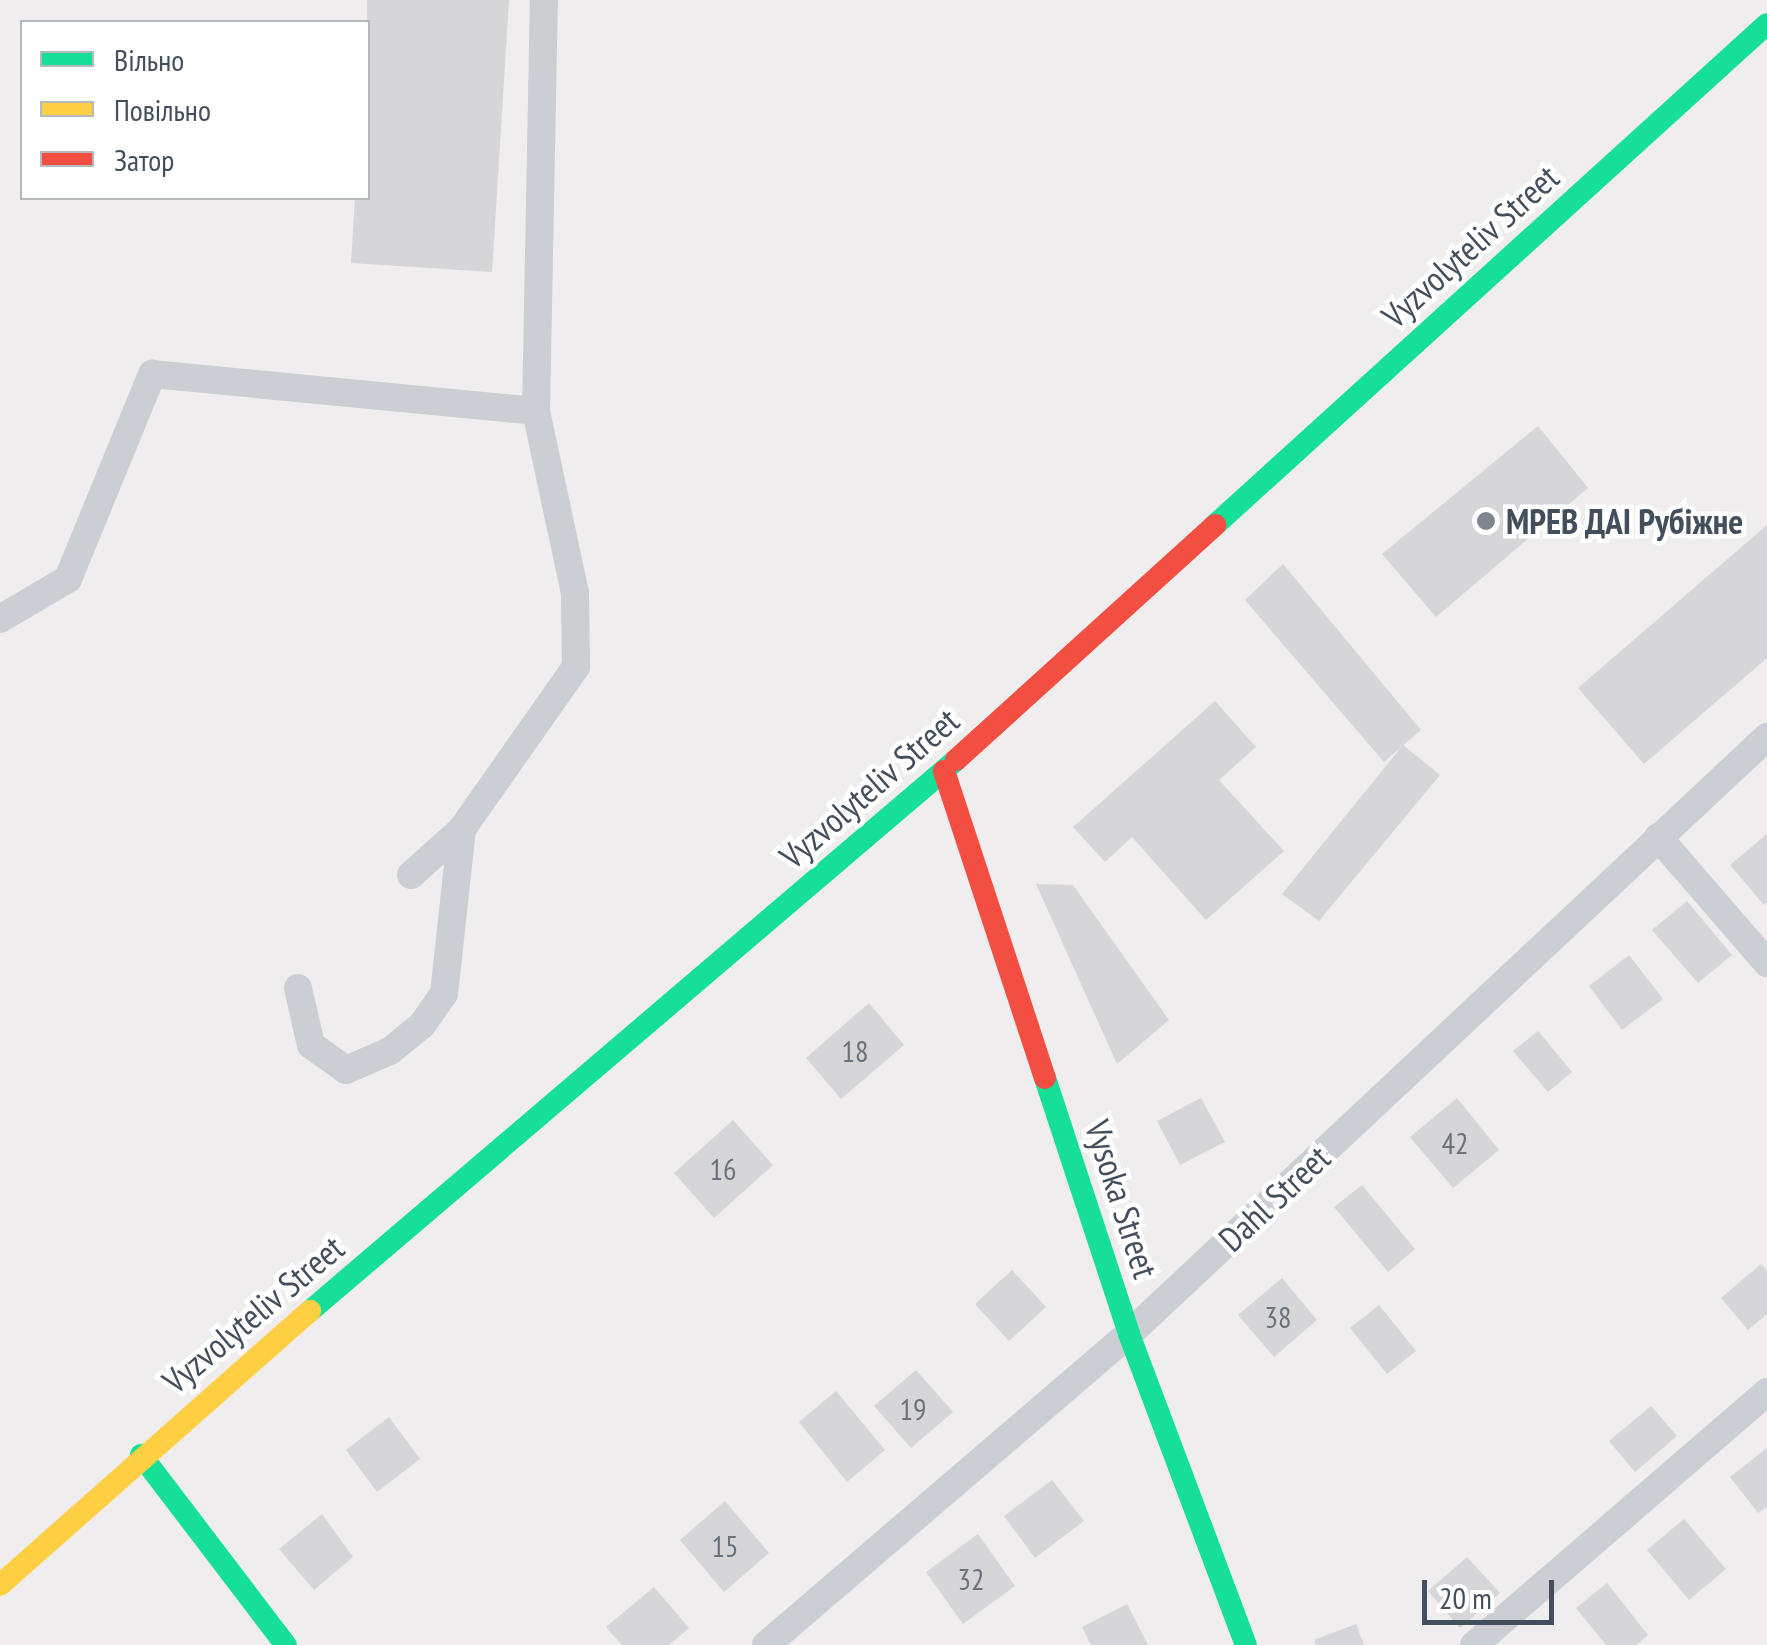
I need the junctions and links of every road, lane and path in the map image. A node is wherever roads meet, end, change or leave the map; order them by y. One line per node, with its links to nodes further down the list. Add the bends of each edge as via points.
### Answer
1 (544, 0): 3 (lane)
2 (1767, 24): 6 (street, Vyzvolyteliv Street)
3 (536, 411): 4 (lane, via 152,374 68,579); 7 (lane, via 575,593 576,667)
4 (0, 619)
5 (1767, 736): 8 (lane, Dahl Street)
6 (944, 771): 12 (street, Vysoka Street); 14 (street, Vyzvolyteliv Street)
7 (462, 829): 9 (lane); 11 (lane, via 444,994 422,1025 390,1051 346,1070 311,1045)
8 (1658, 837): 10 (lane); 12 (lane, Dahl Street)
9 (411, 875)
10 (1767, 964)
11 (298, 988)
12 (1129, 1334): 17 (lane, Dahl Street); 18 (street, Vysoka Street)
13 (1767, 1392): 19 (lane)
14 (141, 1455): 15 (street, Vyzvolyteliv Street); 16 (street)
15 (0, 1585)
16 (286, 1645)
17 (766, 1645)
18 (1246, 1645)
19 (1474, 1645)

